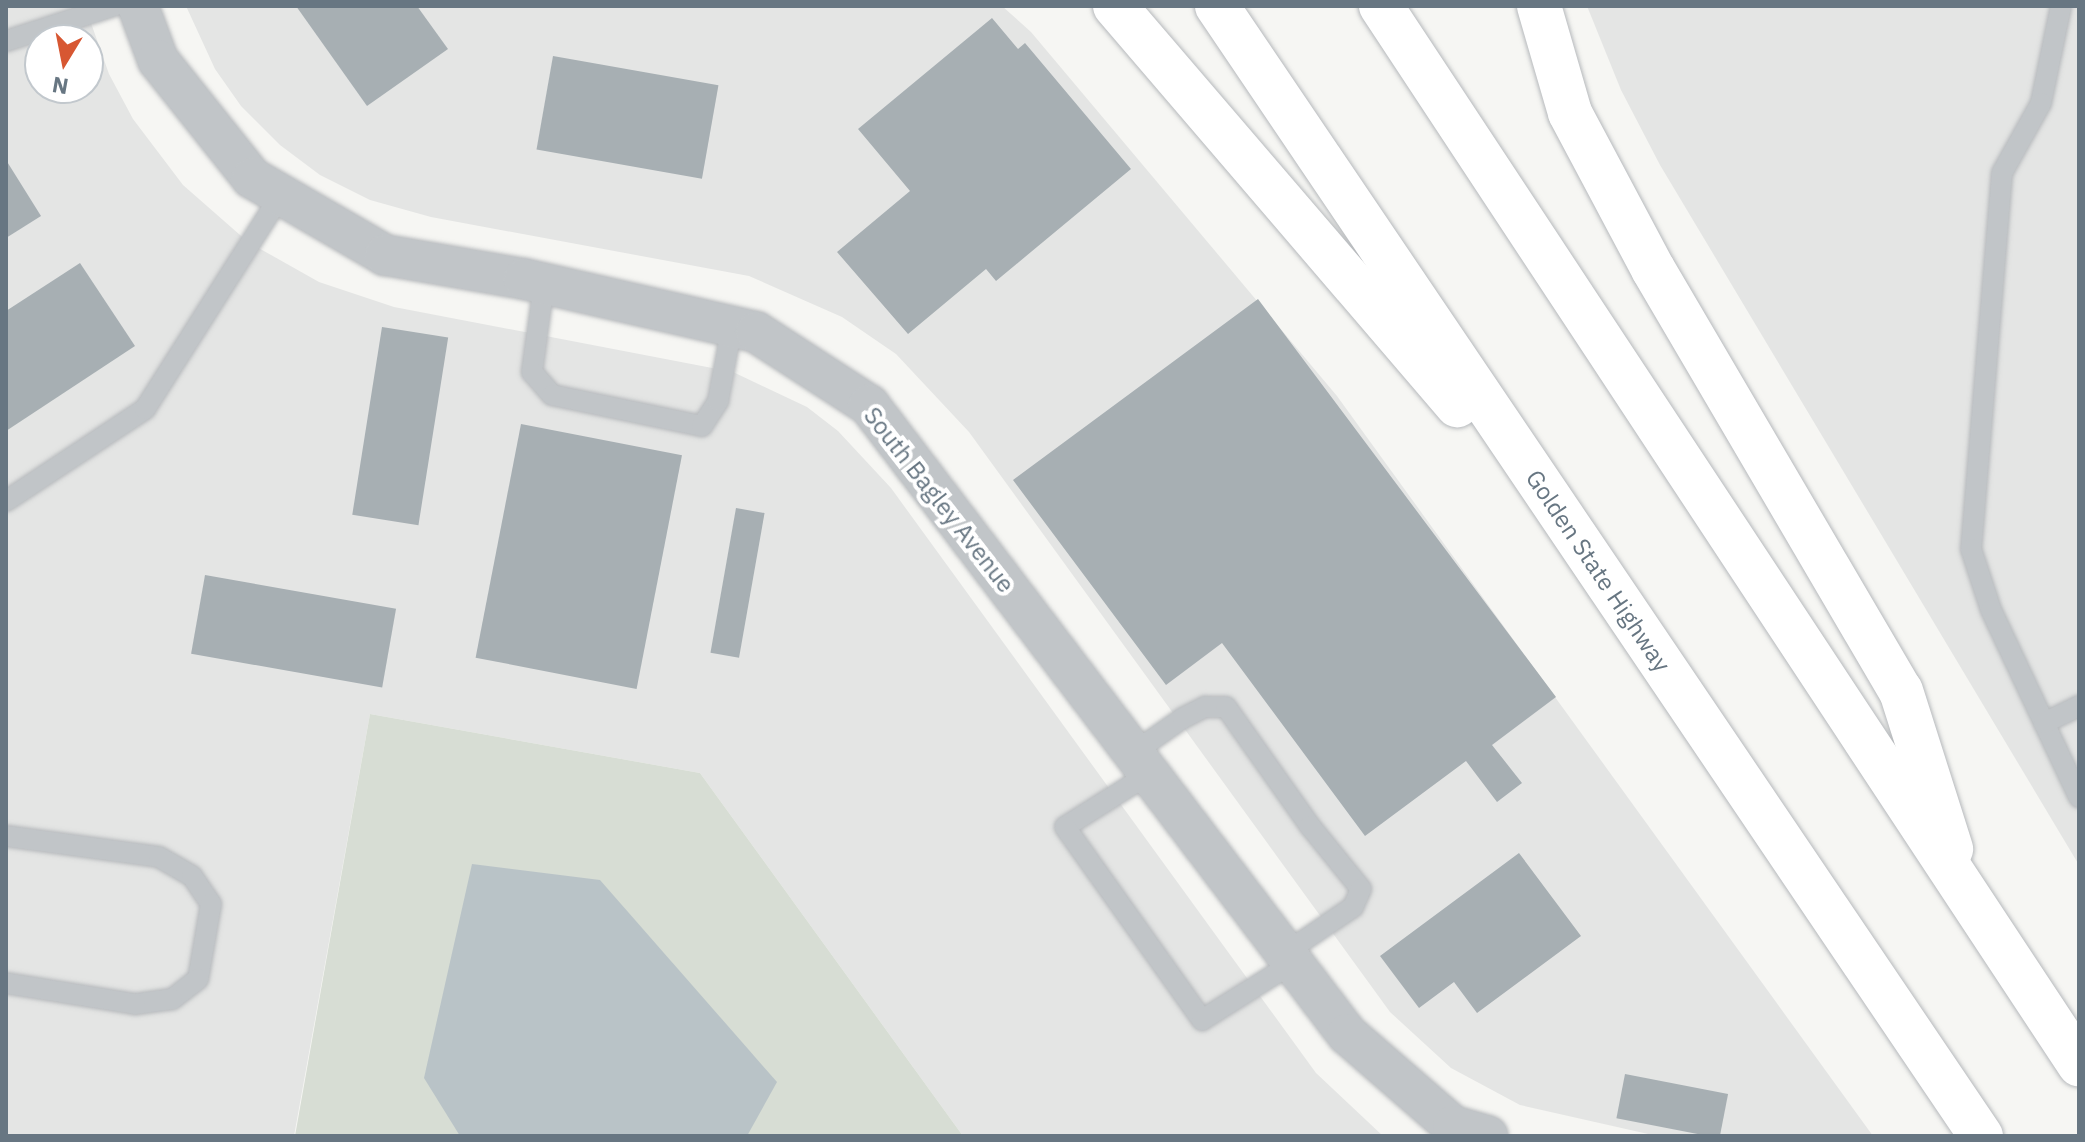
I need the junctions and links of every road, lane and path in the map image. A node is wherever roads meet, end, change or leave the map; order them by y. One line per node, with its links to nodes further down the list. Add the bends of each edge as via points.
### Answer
1 (114, 6): 8 (lane)
2 (138, 6): 9 (street, South Bagley Avenue, via 158,60 252,178)
3 (1115, 6): 13 (highway)
4 (1217, 6): 13 (highway, Golden State Highway)
5 (1381, 6): 19 (highway)
6 (1539, 6): 19 (highway, via 1570,113 1653,269 1901,691)
7 (2061, 6): 15 (lane, via 2041,103 2002,173 1971,549 1991,610)
8 (6, 41)
9 (281, 195): 10 (street, South Bagley Avenue, via 385,255); 12 (lane, via 145,409)
10 (544, 284): 11 (street, South Bagley Avenue); 11 (lane, via 532,372 552,395 702,426 718,401)
11 (732, 326): 16 (street, South Bagley Avenue, via 756,332 869,405)
12 (6, 501)
13 (1605, 582): 24 (highway, Golden State Highway)
14 (2079, 706): 15 (lane)
15 (2044, 723): 17 (lane)
16 (1141, 763): 20 (street, South Bagley Avenue); 20 (lane, via 1183,718 1205,707 1226,707 1361,889 1353,907); 20 (lane, via 1065,827 1202,1020)
17 (2079, 797)
18 (6, 836): 21 (lane, via 159,857 192,876 211,904 198,979 172,999 135,1004)
19 (1967, 901): 22 (highway)
20 (1289, 958): 23 (street, South Bagley Avenue, via 1347,1034 1453,1126)
21 (6, 983)
22 (2079, 1064)
23 (1488, 1136)
24 (1981, 1136)

